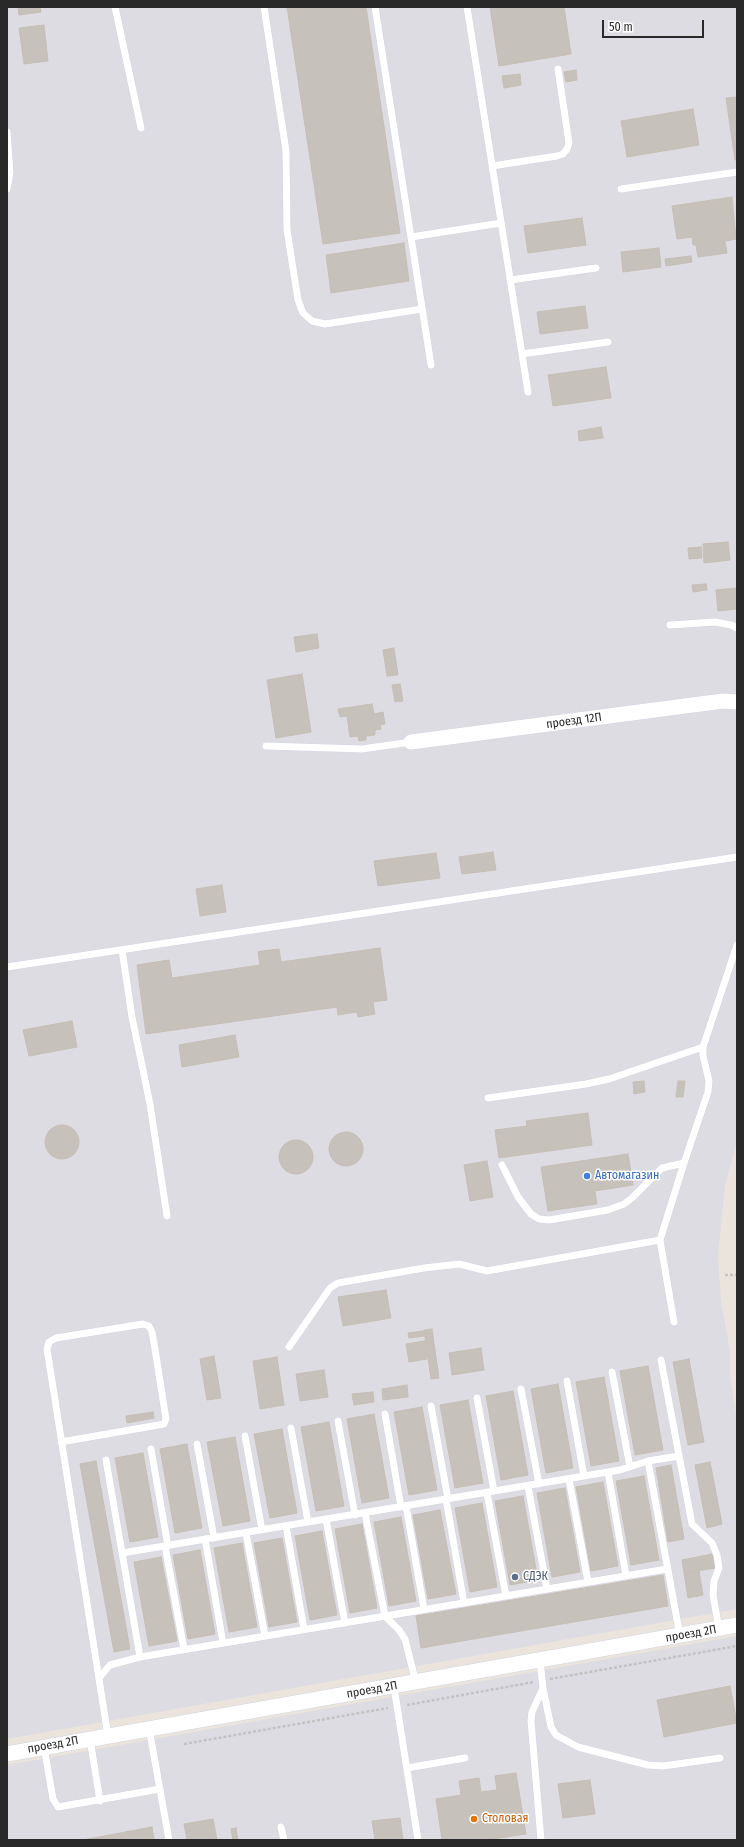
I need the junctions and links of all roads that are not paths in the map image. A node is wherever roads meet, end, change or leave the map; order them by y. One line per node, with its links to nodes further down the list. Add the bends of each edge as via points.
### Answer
1 (115, 7): 6 (lane)
2 (264, 7): 16 (lane, via 286,151 288,230 298,300 303,313 312,321 325,324)
3 (375, 7): 13 (lane)
4 (467, 7): 8 (lane)
5 (558, 69): 8 (lane, via 569,143 567,149 563,154 556,156)
6 (141, 128)
7 (7, 132): 11 (lane, via 10,173)
8 (492, 166): 12 (lane)
9 (737, 172): 10 (lane)
10 (620, 188)
11 (7, 189)
12 (501, 223): 13 (lane); 15 (lane)
13 (411, 237): 16 (lane)
14 (596, 268): 15 (lane)
15 (510, 280): 18 (lane)
16 (422, 309): 19 (lane)
17 (608, 342): 18 (lane)
18 (522, 354): 20 (lane)
19 (431, 365)
20 (528, 392)
21 (670, 624): 22 (lane, via 715,622)
22 (737, 628)
23 (737, 702): 24 (street, проезд 12П, via 723,701)
24 (411, 742): 25 (lane, via 362,749)
25 (266, 746)
26 (737, 857): 28 (lane)
27 (737, 945): 30 (lane)
28 (122, 950): 29 (lane); 34 (lane)
29 (7, 967)
30 (703, 1047): 31 (lane, via 609,1079); 32 (lane, via 709,1081 708,1092)
31 (488, 1098)
32 (684, 1163): 33 (lane, via 662,1168 624,1204 608,1210 549,1220 539,1219 524,1207); 35 (lane)
33 (502, 1165)
34 (167, 1216)
35 (660, 1240): 36 (lane); 37 (lane, via 487,1272 459,1264 338,1283 330,1288)
36 (674, 1322)
37 (289, 1347)
38 (661, 1360): 51 (lane)
39 (612, 1372): 54 (lane)
40 (567, 1381): 56 (lane)
41 (521, 1389): 58 (lane)
42 (477, 1398): 60 (lane)
43 (431, 1406): 61 (lane)
44 (385, 1414): 62 (lane)
45 (338, 1421): 64 (lane)
46 (291, 1428): 66 (lane)
47 (245, 1436): 68 (lane)
48 (62, 1442): 48 (lane, via 47,1349 49,1342 56,1338 143,1324 149,1326 158,1365 166,1418 164,1424); 92 (lane)
49 (197, 1444): 70 (lane)
50 (151, 1449): 72 (lane)
51 (679, 1456): 53 (lane); 85 (lane, via 692,1524 712,1543 717,1554 719,1568 714,1581 713,1595)
52 (106, 1460): 73 (lane)
53 (648, 1462): 54 (lane); 74 (lane)
54 (630, 1467): 55 (lane)
55 (608, 1472): 56 (lane); 75 (lane)
56 (584, 1476): 57 (lane)
57 (569, 1479): 58 (lane); 76 (lane)
58 (539, 1484): 59 (lane)
59 (528, 1486): 60 (lane); 77 (lane)
60 (490, 1492): 61 (lane); 78 (lane)
61 (447, 1499): 62 (lane); 79 (lane)
62 (403, 1506): 63 (lane); 80 (lane)
63 (365, 1513): 64 (lane); 81 (lane)
64 (355, 1514): 65 (lane)
65 (326, 1519): 66 (lane); 82 (lane)
66 (308, 1522): 67 (lane)
67 (286, 1526): 68 (lane); 84 (lane)
68 (262, 1530): 69 (lane)
69 (246, 1533): 70 (lane); 86 (lane)
70 (214, 1538): 71 (lane)
71 (205, 1540): 72 (lane); 88 (lane)
72 (167, 1546): 73 (lane); 89 (lane)
73 (122, 1553): 90 (lane)
74 (668, 1569): 75 (lane); 87 (lane)
75 (626, 1576): 76 (lane)
76 (588, 1582): 77 (lane)
77 (547, 1589): 78 (lane)
78 (506, 1596): 79 (lane)
79 (464, 1603): 80 (lane)
80 (424, 1609): 81 (lane)
81 (385, 1616): 82 (lane); 93 (lane, via 405,1639)
82 (345, 1622): 84 (lane)
83 (737, 1625): 85 (street, проезд 2П)
84 (304, 1629): 86 (lane)
85 (719, 1629): 87 (street, проезд 2П)
86 (265, 1636): 88 (lane)
87 (680, 1636): 91 (street, проезд 2П)
88 (223, 1643): 89 (lane)
89 (184, 1649): 90 (lane)
90 (140, 1657): 92 (lane, via 110,1666)
91 (540, 1661): 93 (street, проезд 2П); 94 (lane)
92 (99, 1678): 97 (lane)
93 (416, 1683): 95 (street, проезд 2П)
94 (543, 1684): 102 (lane, via 551,1726 556,1735 578,1747 648,1765 663,1766); 110 (lane, via 531,1721)
95 (394, 1687): 96 (street, проезд 2П); 103 (lane)
96 (149, 1728): 97 (street, проезд 2П); 104 (lane)
97 (108, 1736): 98 (street, проезд 2П)
98 (90, 1739): 99 (street, проезд 2П); 105 (lane)
99 (44, 1747): 100 (street, проезд 2П); 105 (lane, via 53,1799 58,1807)
100 (7, 1754)
101 (465, 1758): 103 (lane)
102 (720, 1758)
103 (407, 1768): 109 (lane)
104 (160, 1789): 105 (lane); 107 (lane)
105 (100, 1800)
106 (281, 1827): 108 (lane)
107 (169, 1840)
108 (284, 1840)
109 (418, 1840)
110 (541, 1840)

